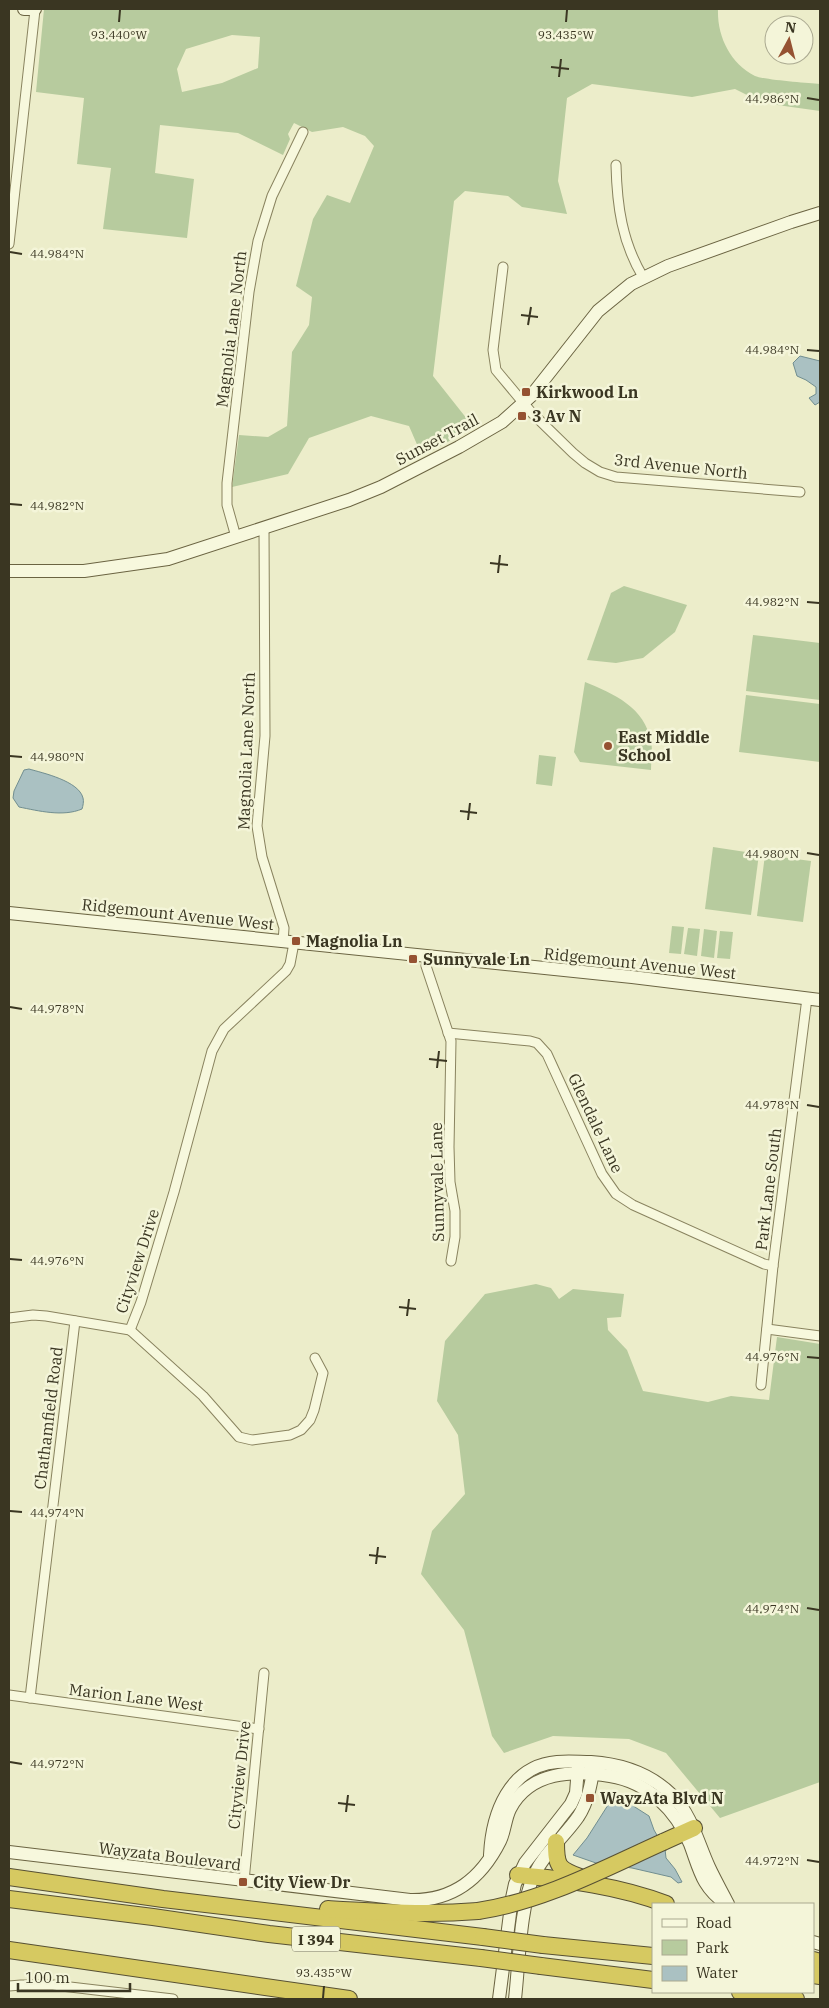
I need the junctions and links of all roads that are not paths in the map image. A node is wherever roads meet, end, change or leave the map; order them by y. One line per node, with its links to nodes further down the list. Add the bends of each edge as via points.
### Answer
1 (31, 9): 5 (street)
2 (303, 132): 11 (street, Magnolia Lane North, via 265,214 249,292 227,483 227,505)
3 (616, 165): 7 (street, via 618,211 627,245)
4 (820, 213): 7 (street, Sunset Trail)
5 (9, 244)
6 (503, 267): 8 (street, 3rd Avenue North, via 494,360 496,370)
7 (643, 277): 8 (street, Sunset Trail, via 598,311)
8 (523, 402): 9 (street, 3rd Avenue North, via 585,463 600,472 616,477); 10 (street, Sunset Trail, via 487,432 381,487)
9 (800, 492)
10 (264, 528): 11 (street, Sunset Trail); 14 (street, Magnolia Lane North, via 265,736 256,826 262,857)
11 (236, 537): 12 (street, Sunset Trail, via 161,560 84,571)
12 (9, 571)
13 (9, 913): 14 (street, Ridgemount Avenue West)
14 (289, 942): 15 (street, Ridgemount Avenue West); 24 (street, Cityview Drive, via 290,964 286,971 224,1029 212,1051 142,1302)
15 (428, 956): 16 (street, Ridgemount Avenue West); 18 (street, Sunnyvale Lane, via 426,966)
16 (807, 998): 17 (street, Ridgemount Avenue West); 20 (street, Park Lane South)
17 (820, 1000)
18 (448, 1033): 19 (street, Sunnyvale Lane, via 452,1052 450,1182 456,1237); 20 (street, Glendale Lane, via 537,1044 547,1054 602,1174 616,1194 633,1205)
19 (451, 1261)
20 (773, 1266): 23 (street, Park Lane South)
21 (9, 1318): 22 (street, via 33,1315)
22 (75, 1321): 24 (street); 30 (street, Chathamfield Road)
23 (767, 1329): 25 (street); 27 (street, Park Lane South)
24 (130, 1330): 26 (street, Cityview Drive, via 203,1396 239,1437 252,1440 290,1435 301,1430 310,1420 322,1373)
25 (820, 1336)
26 (316, 1358)
27 (760, 1385)
28 (264, 1673): 31 (street, Cityview Drive)
29 (9, 1695): 30 (street, Marion Lane West)
30 (30, 1698): 31 (street, Marion Lane West)
31 (259, 1729): 39 (street, Cityview Drive)
32 (578, 1768): 33 (street, Wayzata Boulevard); 37 (street, via 576,1793 571,1804 532,1853); 39 (street, Wayzata Boulevard, via 556,1762 547,1764 514,1784 496,1813 490,1856 467,1883 444,1896 422,1900)
33 (594, 1768): 34 (street, Wayzata Boulevard, via 641,1786 666,1805); 35 (street, via 588,1796 578,1816)
34 (689, 1831): 42 (highway, bridge, via 545,1895 478,1911 399,1914); 44 (street, Wayzata Boulevard, via 705,1883 712,1894)
35 (556, 1842): 37 (street); 40 (highway, via 556,1859 561,1868)
36 (9, 1852): 39 (street, Wayzata Boulevard)
37 (526, 1876): 40 (highway); 54 (street, via 512,1898); 55 (street)
38 (9, 1877): 42 (highway, I 394)
39 (244, 1881)
40 (603, 1886): 43 (highway)
41 (9, 1899): 46 (highway, I 394)
42 (163, 1899): 48 (highway, I 394, bridge)
43 (663, 1903)
44 (726, 1903)
45 (9, 1906): 46 (highway)
46 (153, 1917): 49 (highway, I 394, bridge)
47 (9, 1950): 53 (highway)
48 (652, 1956)
49 (652, 1980)
50 (9, 1986): 52 (street, via 53,1985)
51 (748, 1993): 56 (highway)
52 (173, 1999)
53 (349, 1999)
54 (499, 1999)
55 (515, 1999)
56 (796, 1999)

